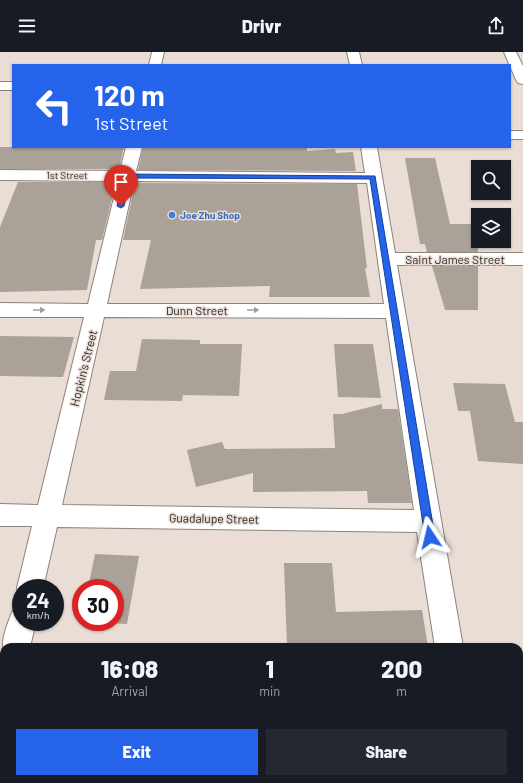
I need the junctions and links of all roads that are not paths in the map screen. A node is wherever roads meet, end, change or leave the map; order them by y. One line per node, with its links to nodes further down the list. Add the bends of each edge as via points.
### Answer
1 (158, 52): 4 (street)
2 (353, 52): 5 (street)
3 (510, 52): 6 (street)
4 (155, 64)
5 (356, 64)
6 (523, 80)
7 (0, 86): 8 (street)
8 (12, 86)
9 (511, 135): 10 (street)
10 (523, 135)
11 (134, 148): 14 (street, Hopkin's Street)
12 (369, 148): 15 (street)
13 (0, 175): 14 (street, 1st Street)
14 (127, 176): 15 (street, 1st Street); 19 (street, Hopkin's Street)
15 (373, 178): 16 (street)
16 (386, 259): 17 (street, Saint James Street); 20 (street)
17 (523, 259)
18 (0, 310): 19 (street, Dunn Street, one-way to 19)
19 (97, 310): 20 (street, Dunn Street, one-way to 20); 22 (street, Hopkin's Street)
20 (394, 311): 23 (street)
21 (0, 515): 22 (street, Guadalupe Street)
22 (48, 516): 23 (street, Guadalupe Street); 24 (street, Hopkin's Street)
23 (428, 521): 27 (street)
24 (32, 579)
25 (20, 631): 26 (street)
26 (17, 643)
27 (448, 643)

